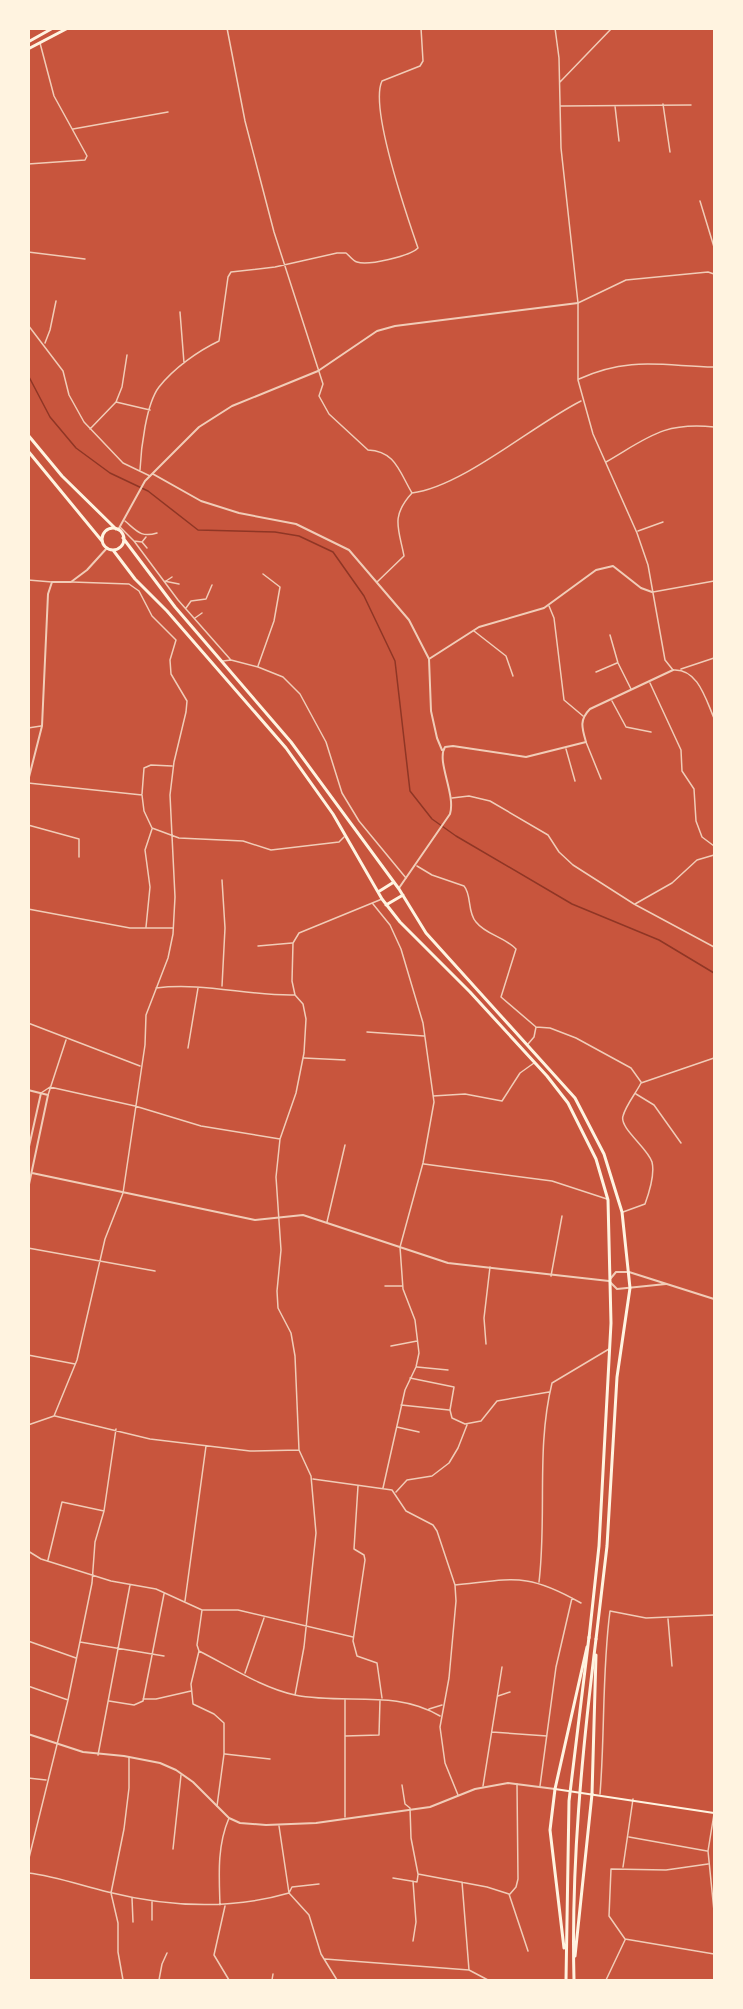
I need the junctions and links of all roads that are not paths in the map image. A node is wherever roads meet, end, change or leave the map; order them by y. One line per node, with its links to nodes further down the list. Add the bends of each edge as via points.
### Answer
1 (53, 28): 7 (highway)
2 (68, 28): 8 (highway)
3 (227, 28): 24 (street, via 245,121)
4 (421, 28): 24 (street, via 423,61 420,66 382,81 379,106 418,248 405,255 366,263 337,253)
5 (555, 28): 10 (street)
6 (612, 28): 10 (street)
7 (28, 42)
8 (40, 43): 9 (highway); 16 (street, via 54,96)
9 (28, 49)
10 (560, 82): 14 (street)
11 (663, 104): 12 (street); 13 (street); 18 (street)
12 (615, 105): 14 (street); 17 (street)
13 (691, 105)
14 (560, 106): 27 (street)
15 (168, 112): 16 (street)
16 (72, 129): 19 (street, via 86,160)
17 (619, 141)
18 (670, 152)
19 (28, 164)
20 (700, 201): 21 (street)
21 (714, 247)
22 (28, 252): 23 (street)
23 (85, 259)
24 (284, 265): 32 (street, via 231,272 219,341); 34 (street)
25 (714, 274): 27 (street, via 626,280)
26 (56, 301): 30 (street)
27 (578, 303): 34 (street, via 376,331); 35 (street)
28 (180, 312): 32 (street)
29 (28, 325): 30 (street)
30 (44, 344): 40 (street, via 63,371 69,394)
31 (126, 355): 37 (street)
32 (185, 364): 38 (street, via 158,388)
33 (714, 367): 35 (street, via 621,365)
34 (318, 371): 45 (street, via 217,414 198,427); 46 (street, via 323,384 320,396 329,414 368,450 382,450 391,458)
35 (578, 380): 36 (street)
36 (582, 401): 43 (street); 46 (street, via 554,414 452,479 429,491)
37 (116, 402): 38 (street); 40 (street)
38 (150, 410): 44 (street)
39 (714, 427): 43 (street, via 671,427)
40 (90, 429): 44 (street, via 123,463)
41 (28, 435): 49 (highway, via 63,476)
42 (28, 451): 54 (highway)
43 (605, 462): 50 (street)
44 (140, 470): 45 (street)
45 (151, 475): 47 (street); 67 (street, via 209,505 296,524 326,537 349,550)
46 (412, 493): 67 (street, via 403,503 397,526 404,556)
47 (124, 520): 49 (street); 52 (street)
48 (663, 522): 50 (street)
49 (118, 529): 53 (highway); 54 (highway, via 107,530); 55 (street)
50 (637, 532): 70 (street)
51 (157, 533): 52 (street)
52 (147, 536): 56 (street)
53 (123, 538): 59 (highway, via 121,546); 80 (highway, via 175,607)
54 (102, 541): 57 (highway)
55 (134, 541): 56 (street); 63 (street)
56 (142, 542): 58 (street)
57 (107, 548): 59 (highway); 66 (street)
58 (147, 548)
59 (113, 550): 106 (highway, via 286,748)
60 (263, 574): 82 (street, via 280,587 274,621)
61 (172, 578): 63 (street)
62 (28, 580): 65 (street)
63 (164, 581): 68 (street); 72 (street)
64 (714, 581): 70 (street)
65 (52, 582): 66 (street); 92 (street, via 48,594)
66 (71, 582): 98 (street, via 129,584 176,640 170,660 171,674 187,701)
67 (377, 582): 78 (street, via 409,620)
68 (179, 584)
69 (212, 585): 72 (street, via 206,598 191,602)
70 (652, 592): 71 (street, via 613,566 607,566); 83 (street, via 665,660)
71 (549, 605): 75 (street); 90 (street, via 564,700)
72 (186, 609): 74 (street)
73 (202, 613): 74 (street)
74 (195, 619): 79 (street)
75 (473, 631): 78 (street); 86 (street, via 506,656)
76 (610, 635): 81 (street)
77 (714, 658): 84 (street)
78 (429, 659): 97 (street, via 431,711)
79 (231, 660): 80 (street); 82 (street)
80 (223, 661): 114 (highway, via 291,742)
81 (618, 663): 85 (street); 88 (street)
82 (258, 667): 112 (street, via 283,677 300,694 326,742 342,793 359,821)
83 (674, 670): 84 (street); 87 (street)
84 (680, 670): 91 (street, via 693,676)
85 (596, 672)
86 (513, 676)
87 (649, 682): 88 (street); 108 (street, via 681,750 682,771 694,789 696,821 702,837)
88 (631, 688): 89 (street)
89 (610, 699): 90 (street); 94 (street, via 626,727)
90 (583, 716): 95 (street)
91 (714, 718)
92 (42, 726): 93 (street); 101 (street)
93 (28, 728)
94 (651, 732)
95 (586, 742): 96 (street); 99 (street)
96 (566, 749): 97 (street, via 526,757 453,746); 100 (street)
97 (442, 750): 103 (street)
98 (174, 766): 102 (street, via 144,768); 107 (street, via 170,795)
99 (601, 779)
100 (575, 781)
101 (28, 782): 102 (street)
102 (142, 795): 105 (street, via 144,812)
103 (452, 798): 111 (street, via 446,820); 120 (street, via 483,797 540,829 573,866)
104 (28, 825): 110 (street, via 79,839)
105 (152, 828): 107 (street); 124 (street, via 146,850 150,887)
106 (346, 835): 107 (street, via 339,842 271,850 243,841); 116 (highway)
107 (172, 836): 123 (street)
108 (714, 846)
109 (714, 855): 120 (street, via 697,860 672,883)
110 (79, 857)
111 (417, 866): 112 (street); 133 (street, via 464,886 474,920 516,949 501,997)
112 (406, 879): 115 (street)
113 (222, 880): 128 (street)
114 (394, 882): 115 (highway); 116 (highway)
115 (399, 888): 117 (highway)
116 (378, 892): 118 (highway)
117 (403, 895): 121 (highway); 137 (highway, via 426,933)
118 (382, 899): 119 (street); 121 (highway)
119 (373, 904): 125 (street, via 299,933); 135 (street, via 390,925 401,949)
120 (634, 904): 127 (street)
121 (386, 905): 142 (highway)
122 (28, 909): 124 (street)
123 (173, 928): 124 (street); 129 (street, via 168,958)
124 (146, 929)
125 (293, 943): 126 (street); 131 (street)
126 (258, 946)
127 (714, 947)
128 (222, 987): 130 (street); 131 (street)
129 (156, 988): 130 (street); 143 (street, via 146,1015)
130 (199, 988): 138 (street)
131 (295, 995): 139 (street, via 303,1004 306,1019)
132 (28, 1023): 136 (street)
133 (536, 1027): 137 (street); 144 (street, via 576,1038 631,1068)
134 (366, 1032): 135 (street)
135 (425, 1036): 150 (street)
136 (67, 1039): 143 (street); 145 (street)
137 (528, 1044): 161 (highway, via 575,1098 590,1124)
138 (188, 1048)
139 (303, 1058): 141 (street); 152 (street)
140 (714, 1058): 144 (street)
141 (345, 1060)
142 (535, 1063): 150 (street, via 520,1073 502,1101 465,1094); 160 (highway, via 568,1103 583,1130)
143 (141, 1066): 151 (street)
144 (641, 1083): 148 (street)
145 (50, 1088): 147 (street); 149 (street); 151 (street)
146 (28, 1090): 147 (street)
147 (41, 1093): 149 (street); 155 (street)
148 (636, 1094): 153 (street, via 654,1105); 161 (street, via 622,1117 623,1125 646,1151 652,1168 645,1204)
149 (48, 1095): 157 (street)
150 (433, 1096): 156 (street)
151 (135, 1106): 152 (street, via 201,1126); 159 (street)
152 (280, 1139): 163 (street, via 276,1178)
153 (681, 1143)
154 (345, 1145): 164 (street)
155 (28, 1151)
156 (423, 1163): 160 (street, via 552,1181); 165 (street)
157 (32, 1173): 158 (street); 159 (street)
158 (28, 1189)
159 (123, 1193): 163 (street, via 245,1218); 167 (street)
160 (608, 1200): 172 (highway)
161 (622, 1212): 170 (highway)
162 (562, 1216): 171 (street)
163 (278, 1218): 164 (street, via 303,1215); 197 (street, via 281,1250 277,1291 296,1356)
164 (327, 1223): 165 (street)
165 (400, 1247): 168 (street, via 448,1263); 175 (street)
166 (28, 1248): 167 (street)
167 (100, 1262): 169 (street); 183 (street)
168 (490, 1267): 171 (street); 179 (street, via 484,1318)
169 (155, 1271)
170 (628, 1272): 172 (street, via 616,1272); 173 (street); 176 (highway)
171 (551, 1276): 172 (street)
172 (609, 1281): 176 (street, via 617,1289); 181 (highway)
173 (666, 1284): 176 (street); 177 (street)
174 (385, 1286): 175 (street)
175 (403, 1287): 178 (street)
176 (630, 1288): 220 (highway, via 616,1377 607,1546)
177 (714, 1299)
178 (418, 1341): 180 (street); 184 (street)
179 (486, 1344)
180 (391, 1346)
181 (610, 1348): 187 (street, via 552,1383); 219 (highway, via 599,1546)
182 (28, 1355): 183 (street)
183 (76, 1364): 190 (street)
184 (416, 1366): 185 (street); 186 (street)
185 (448, 1370)
186 (410, 1378): 188 (street); 189 (street, via 454,1387)
187 (550, 1391): 191 (street, via 497,1401 481,1421); 206 (street, via 541,1490)
188 (401, 1405): 189 (street); 193 (street)
189 (450, 1410): 191 (street, via 456,1422)
190 (54, 1416): 192 (street); 194 (street)
191 (468, 1424): 201 (street, via 449,1463 432,1476 407,1480)
192 (28, 1425)
193 (396, 1426): 195 (street); 200 (street)
194 (116, 1429): 196 (street, via 150,1439); 202 (street)
195 (419, 1432)
196 (207, 1445): 197 (street, via 250,1451); 211 (street)
197 (299, 1450): 198 (street)
198 (312, 1479): 199 (street); 217 (street, via 316,1533)
199 (358, 1486): 200 (street); 218 (street, via 354,1550 364,1555 365,1560)
200 (383, 1488): 201 (street)
201 (395, 1493): 208 (street, via 406,1511 437,1531)
202 (104, 1511): 204 (street, via 62,1502); 205 (street)
203 (28, 1551): 204 (street)
204 (48, 1561): 205 (street)
205 (91, 1575): 207 (street); 222 (street)
206 (539, 1582): 208 (street, via 518,1578); 210 (street)
207 (130, 1584): 209 (street); 223 (street)
208 (454, 1585): 241 (street, via 449,1678)
209 (164, 1594): 211 (street); 225 (street)
210 (572, 1598): 212 (street); 247 (street, via 556,1667)
211 (184, 1602): 213 (street)
212 (581, 1603)
213 (202, 1610): 215 (street, via 238,1610); 224 (street)
214 (714, 1615): 216 (street)
215 (265, 1617): 217 (street); 230 (street)
216 (668, 1618): 228 (street); 262 (street, via 610,1611)
217 (305, 1627): 218 (street); 234 (street)
218 (353, 1637): 236 (street, via 357,1656 377,1663)
219 (589, 1637): 260 (highway); 301 (highway, via 569,1801)
220 (596, 1638): 261 (highway); 300 (highway, via 573,1871)
221 (28, 1641): 227 (street)
222 (80, 1642): 223 (street); 227 (street)
223 (118, 1649): 225 (street); 240 (street)
224 (199, 1651): 230 (street); 232 (street)
225 (151, 1655): 226 (street); 238 (street)
226 (164, 1656)
227 (76, 1658): 237 (street)
228 (672, 1666)
229 (502, 1667): 235 (street)
230 (245, 1674): 234 (street)
231 (28, 1686): 237 (street)
232 (192, 1691): 238 (street); 249 (street, via 196,1707 222,1719)
233 (510, 1692): 235 (street)
234 (296, 1695): 239 (street)
235 (497, 1696): 244 (street)
236 (381, 1699): 239 (street); 242 (street); 246 (street, via 380,1735)
237 (68, 1700): 248 (street)
238 (143, 1700): 240 (street, via 134,1705)
239 (345, 1700): 246 (street)
240 (108, 1701): 250 (street)
241 (442, 1704): 242 (street); 243 (street)
242 (428, 1709): 243 (street)
243 (441, 1717): 263 (street, via 445,1763)
244 (491, 1732): 247 (street); 258 (street)
245 (28, 1734): 248 (street)
246 (344, 1736): 269 (street)
247 (548, 1736): 259 (street)
248 (59, 1744): 250 (street); 255 (street)
249 (224, 1754): 252 (street); 265 (street)
250 (98, 1755): 251 (street)
251 (129, 1757): 253 (street, via 160,1763); 283 (street, via 125,1819)
252 (270, 1759)
253 (182, 1774): 265 (street); 272 (street)
254 (28, 1778): 255 (street)
255 (47, 1780): 274 (street)
256 (517, 1784): 258 (street); 259 (street); 285 (street, via 518,1879)
257 (402, 1785): 266 (street, via 405,1804)
258 (483, 1787): 263 (street)
259 (540, 1787): 260 (street)
260 (555, 1789): 261 (main road); 301 (highway, via 550,1830)
261 (592, 1794): 262 (main road); 300 (highway)
262 (600, 1795): 264 (main road)
263 (459, 1796): 266 (street, via 430,1807)
264 (633, 1799): 267 (main road); 271 (street)
265 (217, 1807): 268 (street)
266 (410, 1809): 269 (street); 278 (street)
267 (714, 1813): 273 (street)
268 (229, 1818): 270 (street, via 240,1823); 288 (street, via 218,1859)
269 (345, 1818): 270 (street)
270 (279, 1825): 284 (street)
271 (629, 1837): 273 (street); 276 (street)
272 (173, 1849)
273 (708, 1851): 275 (street)
274 (28, 1862)
275 (708, 1864): 276 (street, via 666,1870); 290 (street)
276 (623, 1868): 293 (street, via 611,1869 609,1873 609,1916)
277 (28, 1873): 283 (street)
278 (418, 1874): 280 (street, via 417,1882); 281 (street)
279 (393, 1878): 280 (street)
280 (413, 1881): 294 (street)
281 (462, 1881): 285 (street); 299 (street)
282 (319, 1884): 284 (street, via 292,1887)
283 (111, 1893): 286 (street); 303 (street)
284 (289, 1893): 289 (street); 298 (street, via 309,1915)
285 (509, 1894): 295 (street)
286 (132, 1897): 287 (street); 292 (street)
287 (153, 1901): 288 (street); 291 (street)
288 (220, 1905): 289 (street)
289 (225, 1905): 305 (street, via 214,1955)
290 (714, 1911)
291 (152, 1920)
292 (133, 1922)
293 (625, 1939): 297 (street); 311 (street)
294 (413, 1941)
295 (528, 1951)
296 (167, 1953): 304 (street)
297 (714, 1954)
298 (324, 1959): 299 (street); 307 (street)
299 (469, 1970): 308 (street)
300 (574, 1970): 310 (highway)
301 (566, 1971): 309 (highway)
302 (273, 1974): 306 (street)
303 (123, 1980)
304 (159, 1980)
305 (229, 1980)
306 (272, 1980)
307 (337, 1980)
308 (488, 1980)
309 (566, 1980)
310 (574, 1980)
311 (606, 1980)

